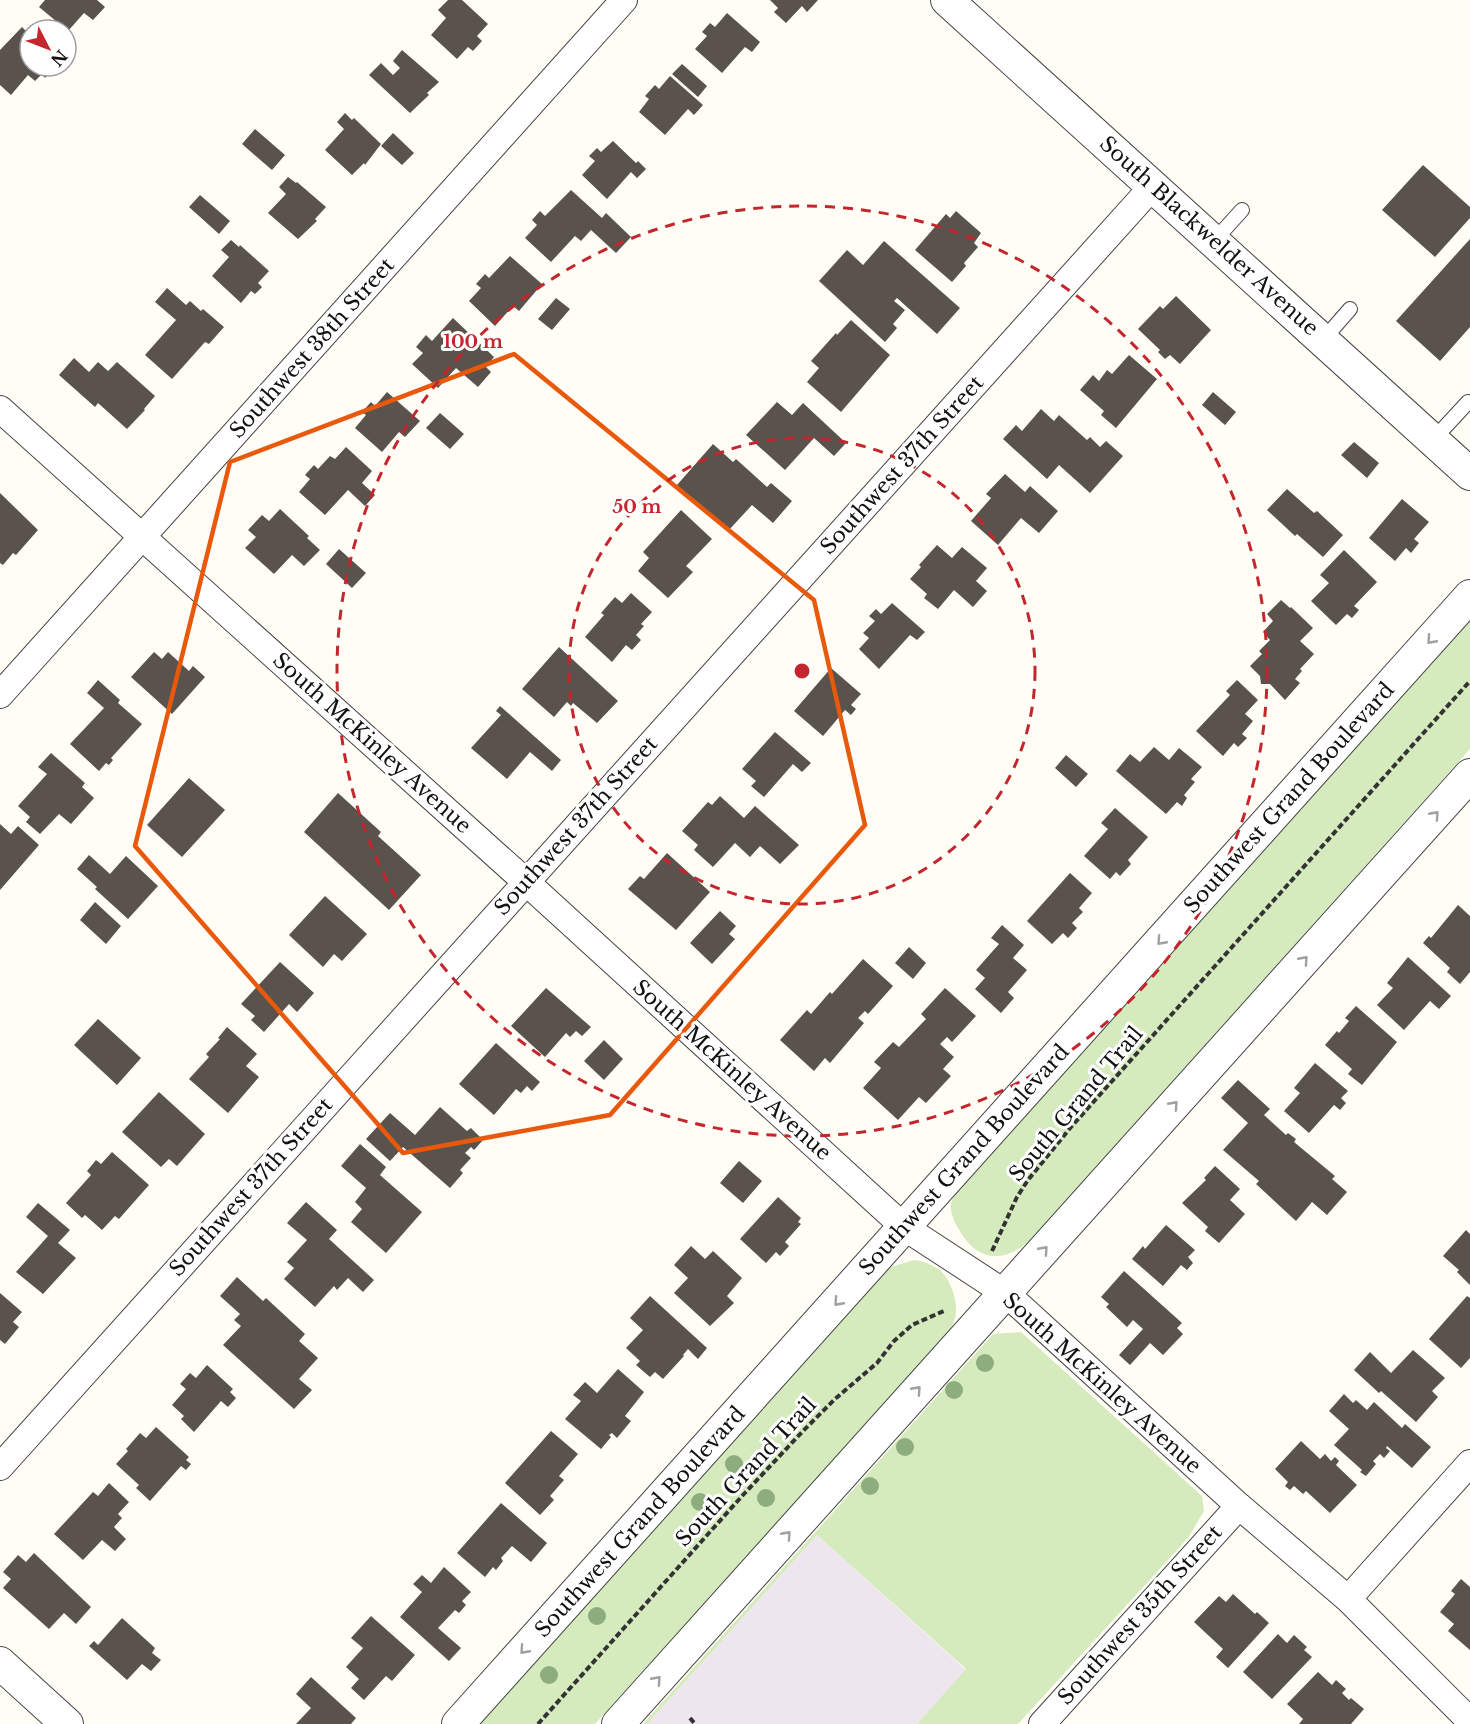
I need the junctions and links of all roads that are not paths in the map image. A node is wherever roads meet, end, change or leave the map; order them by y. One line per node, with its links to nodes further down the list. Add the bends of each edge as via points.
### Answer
1 (624, 0): 12 (street, Southwest 38th Street)
2 (947, 0): 3 (street, South Blackwelder Avenue)
3 (1153, 186): 5 (street, South Blackwelder Avenue); 16 (street, Southwest 37th Street)
4 (1242, 210): 5 (lane)
5 (1214, 241): 7 (street, South Blackwelder Avenue)
6 (1350, 309): 7 (lane)
7 (1323, 340): 10 (street, South Blackwelder Avenue)
8 (1468, 402): 10 (lane)
9 (0, 409): 12 (street, South McKinley Avenue)
10 (1433, 440): 11 (street, South Blackwelder Avenue)
11 (1470, 474)
12 (142, 537): 14 (street, Southwest 38th Street); 16 (street, South McKinley Avenue)
13 (1470, 596): 17 (street, Southwest Grand Boulevard, one-way to 17)
14 (0, 695)
15 (1470, 775): 18 (street, one-way to 15)
16 (526, 882): 17 (street, South McKinley Avenue); 20 (street, Southwest 37th Street)
17 (904, 1227): 18 (street, South McKinley Avenue); 27 (street, Southwest Grand Boulevard, one-way to 27)
18 (992, 1285): 21 (street, South McKinley Avenue); 28 (street, one-way to 18)
19 (1470, 1463): 22 (street)
20 (0, 1467)
21 (1239, 1506): 22 (street, South McKinley Avenue); 29 (street, Southwest 35th Street)
22 (1348, 1599): 26 (street, South McKinley Avenue)
23 (0, 1663): 25 (street)
24 (0, 1670): 25 (lane)
25 (53, 1715)
26 (1470, 1721)
27 (458, 1724)
28 (618, 1724)
29 (1042, 1724)

